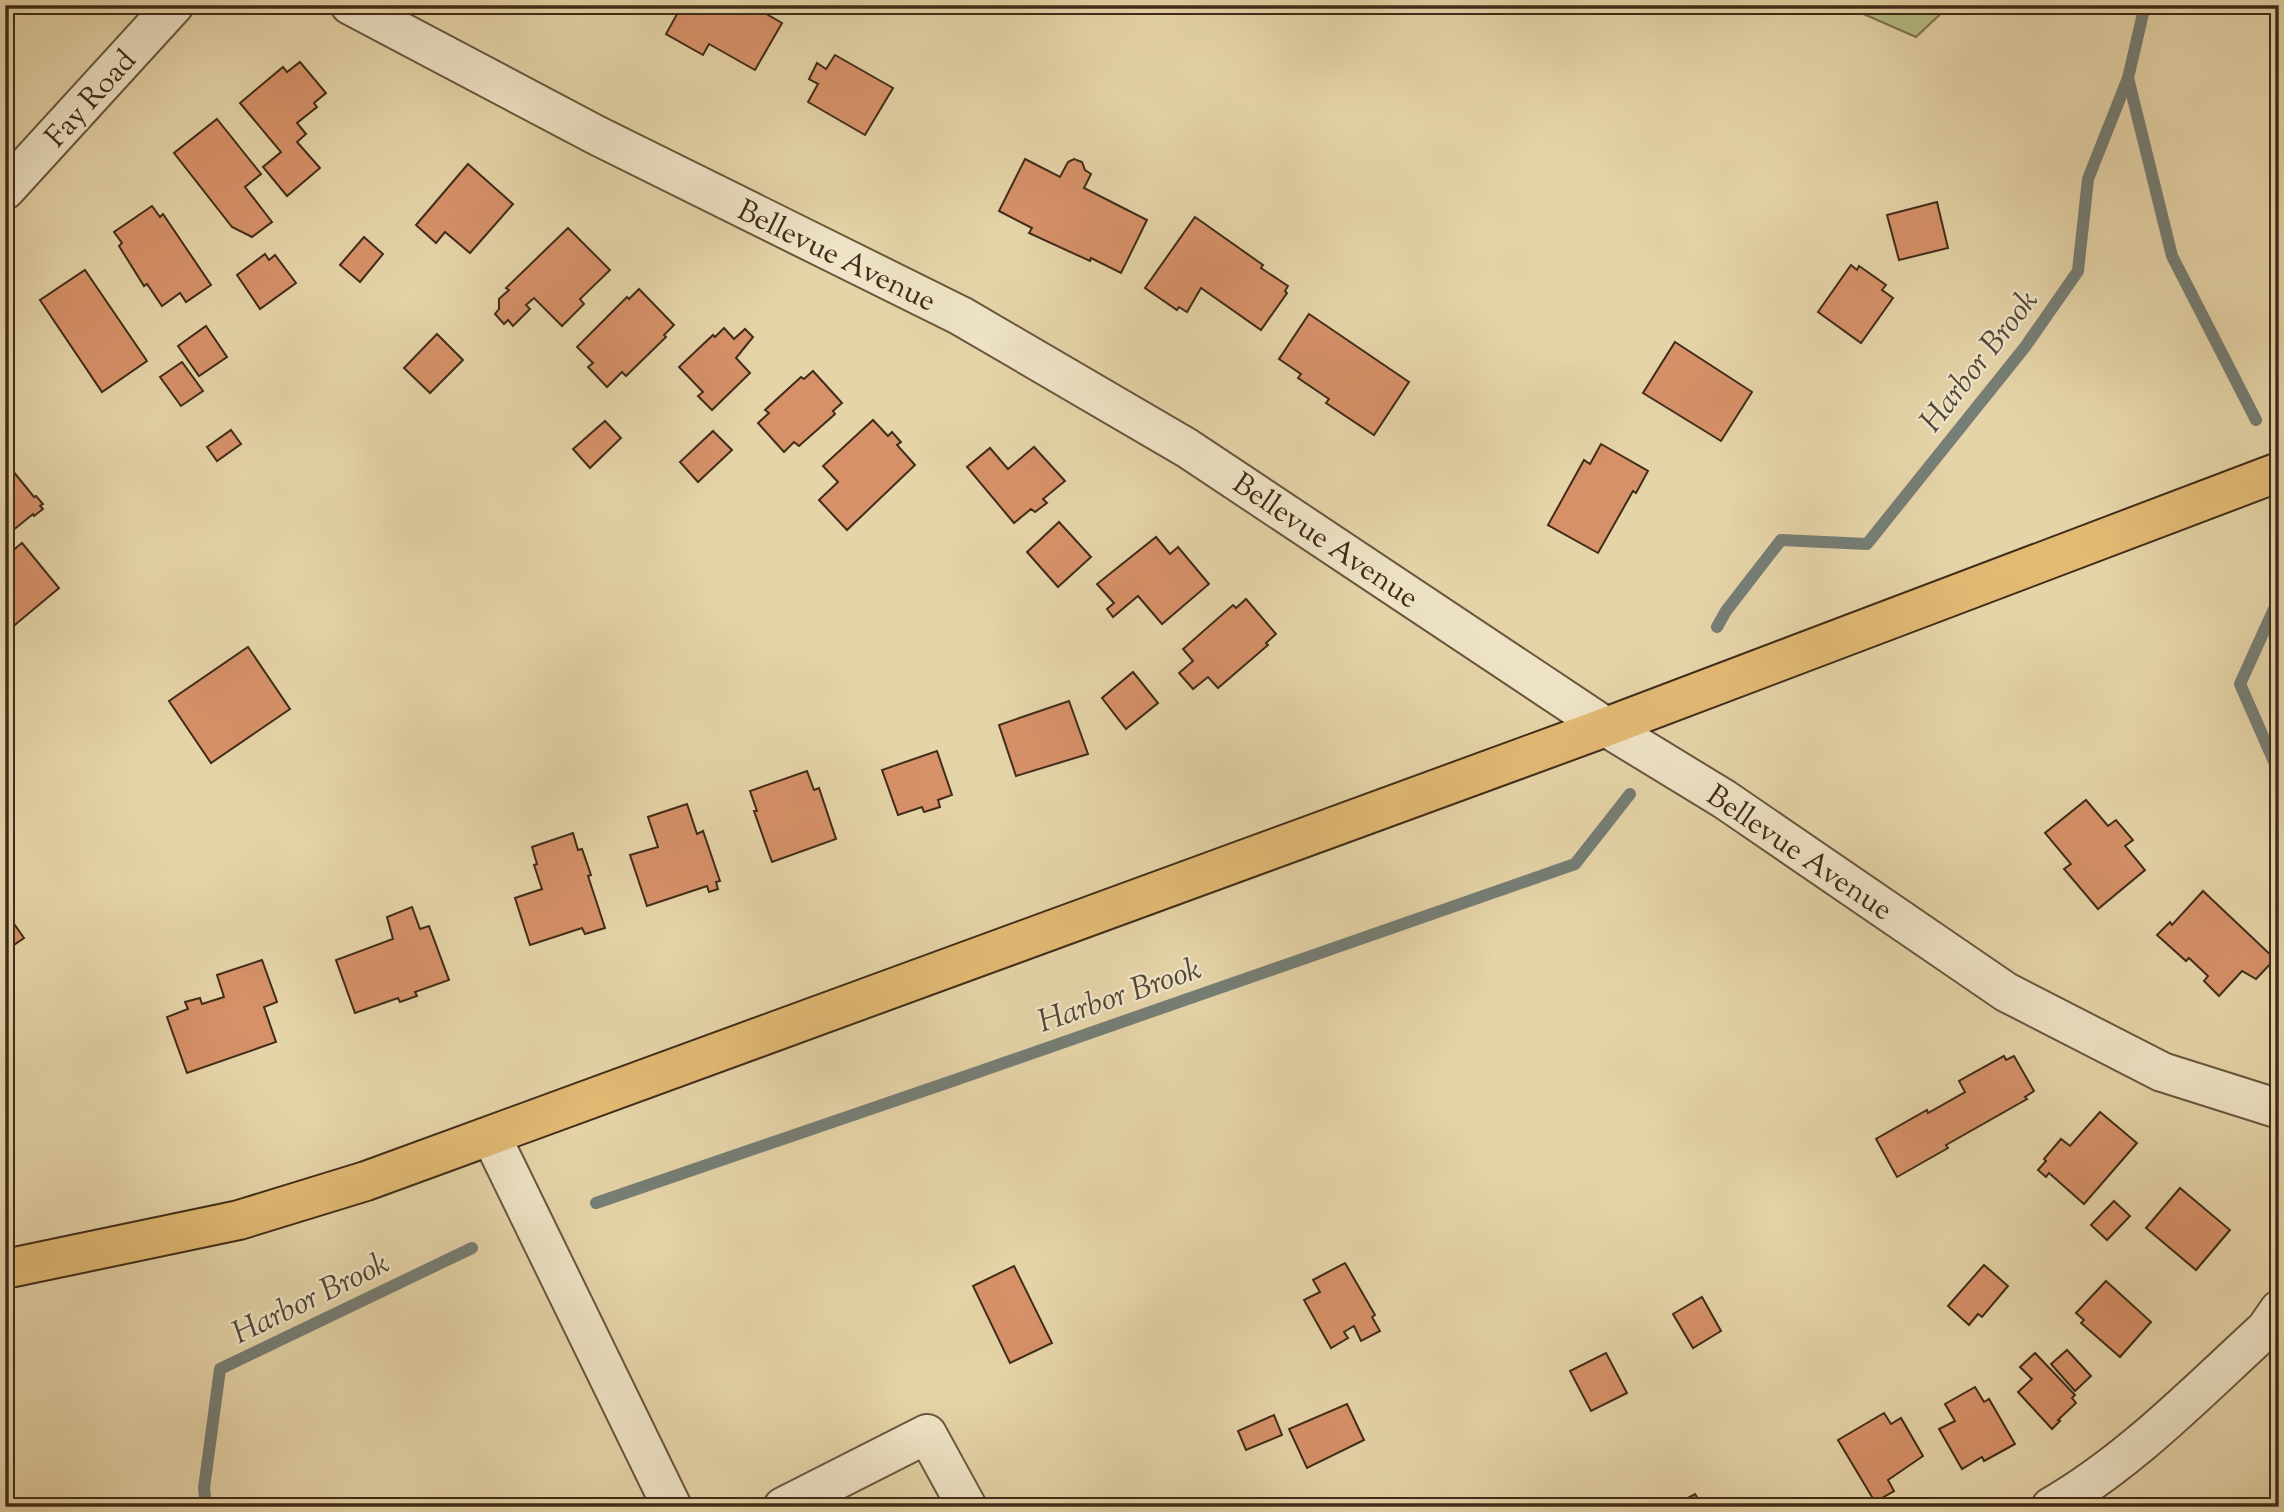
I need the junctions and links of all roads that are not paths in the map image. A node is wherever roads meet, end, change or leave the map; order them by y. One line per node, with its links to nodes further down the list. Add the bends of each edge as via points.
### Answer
1 (174, 5): 3 (street, Fay Road)
2 (350, 5): 5 (street, Bellevue Avenue, via 596,135 961,316 1187,447)
3 (5, 190)
4 (2279, 472): 5 (main road)
5 (1606, 727): 6 (street, Bellevue Avenue, via 1724,799 2006,992 2162,1072); 7 (main road)
6 (2279, 1109)
7 (491, 1136): 8 (main road, via 239,1220); 10 (street)
8 (5, 1269)
9 (2279, 1310): 13 (street, via 2266,1329 2140,1443)
10 (672, 1507)
11 (783, 1507): 12 (street, via 927,1434)
12 (967, 1507)
13 (2051, 1507)

